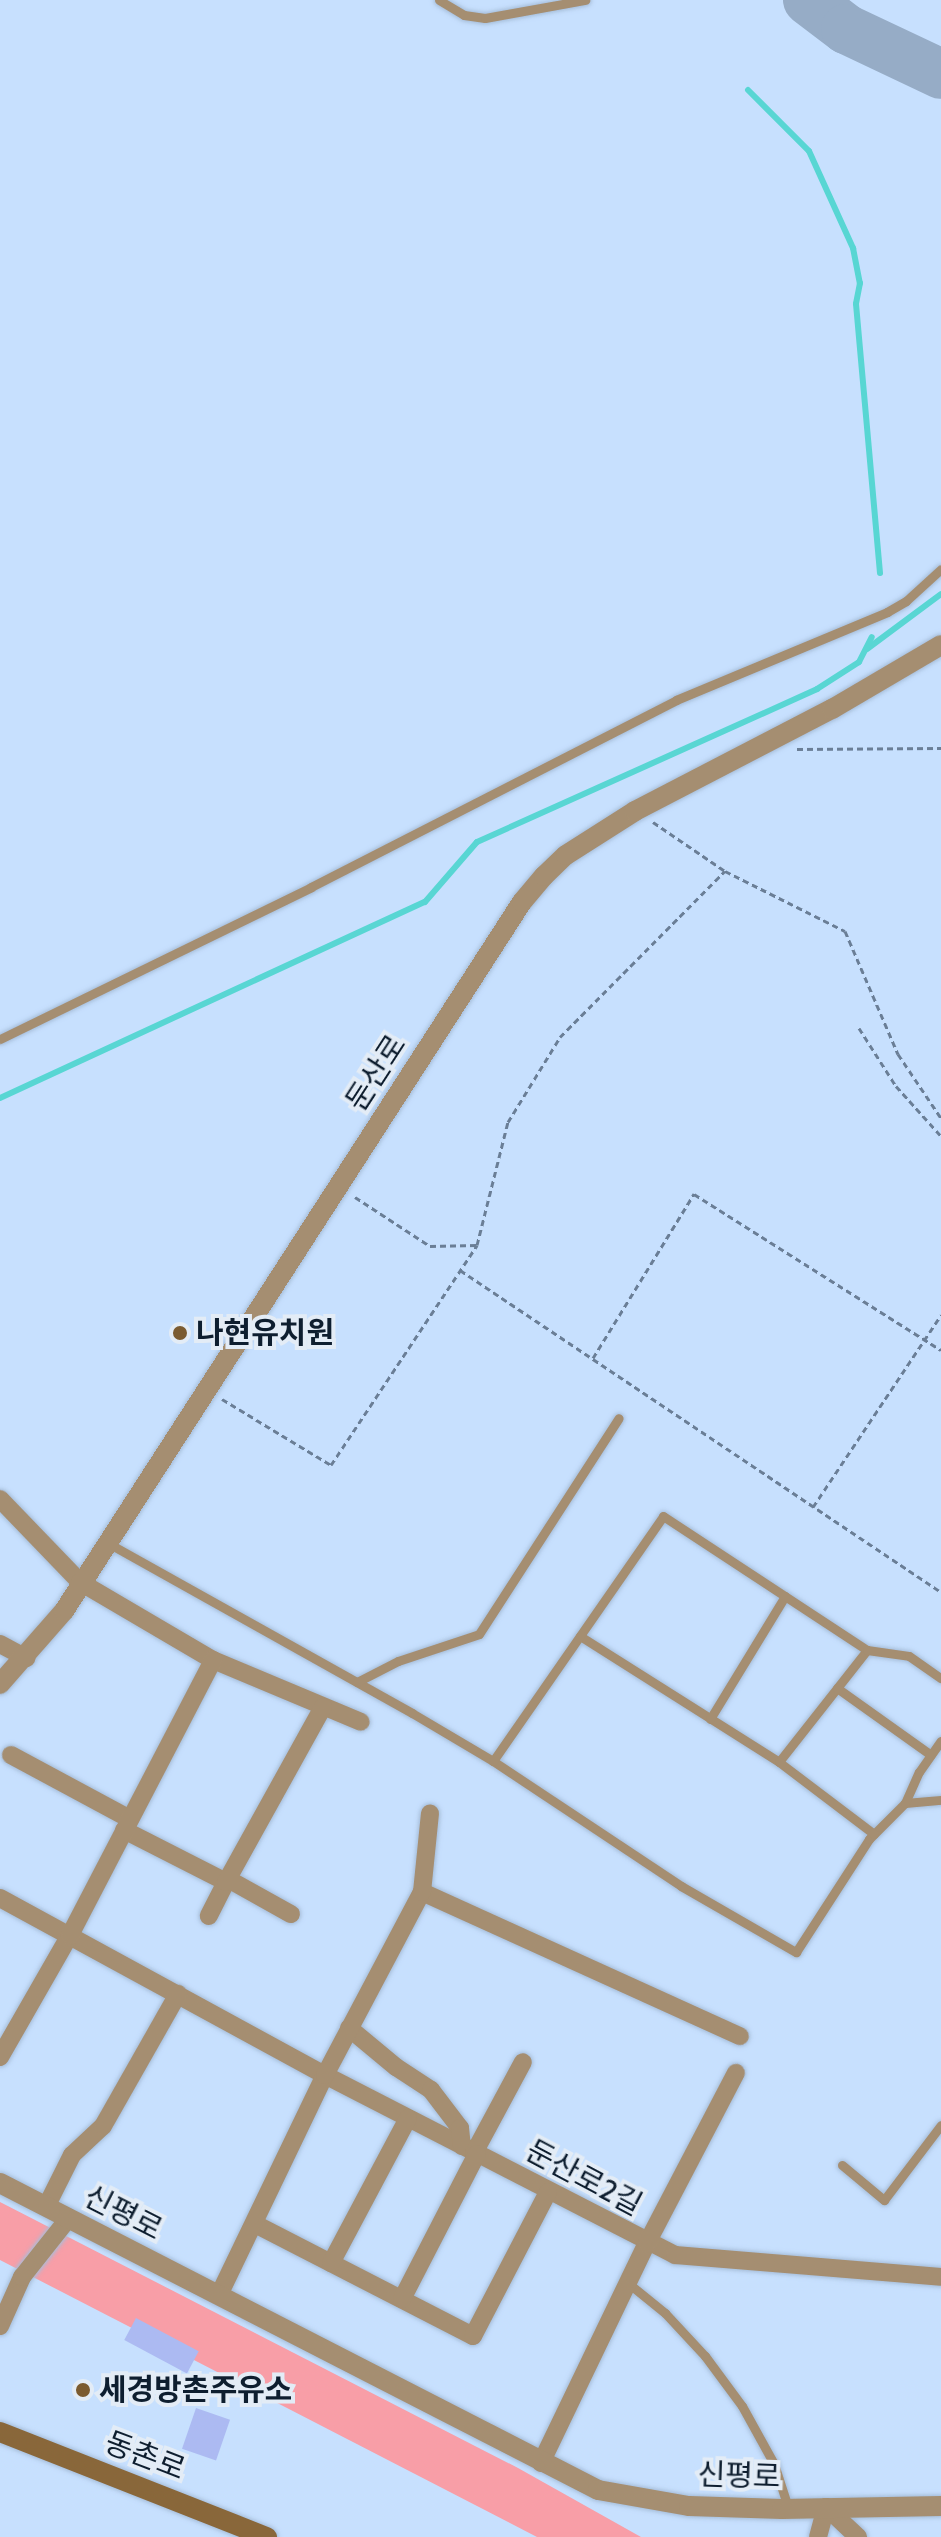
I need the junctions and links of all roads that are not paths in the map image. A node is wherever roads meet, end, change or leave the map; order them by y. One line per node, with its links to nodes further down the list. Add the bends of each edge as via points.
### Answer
1 (439, 0): 2 (lane, via 464,15 485,18)
2 (585, 0)
3 (941, 569): 5 (lane, via 887,612 676,700)
4 (941, 645): 8 (street, 둔산로, via 832,709 635,811 566,855 522,902)
5 (0, 1039)
6 (619, 1418): 17 (lane, via 479,1634 398,1661)
7 (0, 1499): 9 (street)
8 (108, 1543): 9 (street, 둔산로); 17 (lane)
9 (80, 1582): 14 (street, 둔산로); 15 (street)
10 (785, 1596): 11 (lane, via 663,1516); 13 (lane); 21 (lane)
11 (580, 1636): 21 (lane); 26 (lane)
12 (0, 1644): 14 (street)
13 (867, 1650): 16 (lane, via 909,1656); 19 (lane)
14 (26, 1658): 18 (street, 둔산로)
15 (213, 1660): 20 (street); 31 (street)
16 (941, 1678)
17 (357, 1682): 26 (lane)
18 (0, 1684)
19 (837, 1688): 25 (lane); 27 (lane)
20 (323, 1707): 22 (street); 33 (street)
21 (710, 1719): 27 (lane)
22 (361, 1722)
23 (941, 1741): 25 (lane)
24 (11, 1755): 31 (street)
25 (931, 1755): 29 (lane)
26 (493, 1761): 32 (lane, via 681,1886 796,1952)
27 (779, 1762): 32 (lane)
28 (941, 1800): 29 (lane)
29 (905, 1803): 32 (lane)
30 (430, 1813): 34 (street)
31 (127, 1824): 33 (street); 38 (street)
32 (874, 1834)
33 (227, 1880): 36 (street); 37 (street)
34 (422, 1892): 40 (street); 41 (street)
35 (0, 1898): 38 (street, 둔산로2길)
36 (291, 1914)
37 (209, 1916)
38 (70, 1935): 39 (street, 둔산로2길); 42 (street)
39 (178, 1994): 45 (street, 둔산로2길); 52 (street, via 103,2126 72,2155)
40 (349, 2028): 45 (street); 48 (street, via 431,2090)
41 (740, 2036)
42 (0, 2057)
43 (523, 2062): 48 (street)
44 (736, 2073): 55 (street, 둔산로2길)
45 (325, 2075): 46 (street, 둔산로2길); 54 (street)
46 (408, 2118): 48 (street, 둔산로2길); 56 (street)
47 (941, 2125): 49 (lane, via 884,2200)
48 (471, 2151): 51 (street, 둔산로2길); 60 (street)
49 (842, 2165)
50 (0, 2183): 52 (street, 신평로)
51 (548, 2192): 55 (street, 둔산로2길); 60 (street, via 473,2336)
52 (46, 2207): 53 (street, 신평로)
53 (68, 2219): 59 (street, 신평로); 61 (street, via 22,2277)
54 (255, 2224): 56 (street); 59 (street)
55 (647, 2243): 57 (street, via 675,2255); 58 (street)
56 (331, 2263): 60 (street)
57 (941, 2277)
58 (628, 2283): 63 (street); 66 (lane, via 705,2356 742,2406 774,2464)
59 (219, 2295): 63 (street, 신평로)
60 (402, 2299)
61 (0, 2326)
62 (0, 2432): 67 (main road, 동촌로)
63 (541, 2463): 66 (street, 신평로, via 598,2490 689,2506)
64 (941, 2506): 65 (street, 신평로)
65 (826, 2507): 66 (street, 신평로); 68 (street); 69 (street)
66 (788, 2509)
67 (267, 2537)
68 (818, 2537)
69 (858, 2537)

